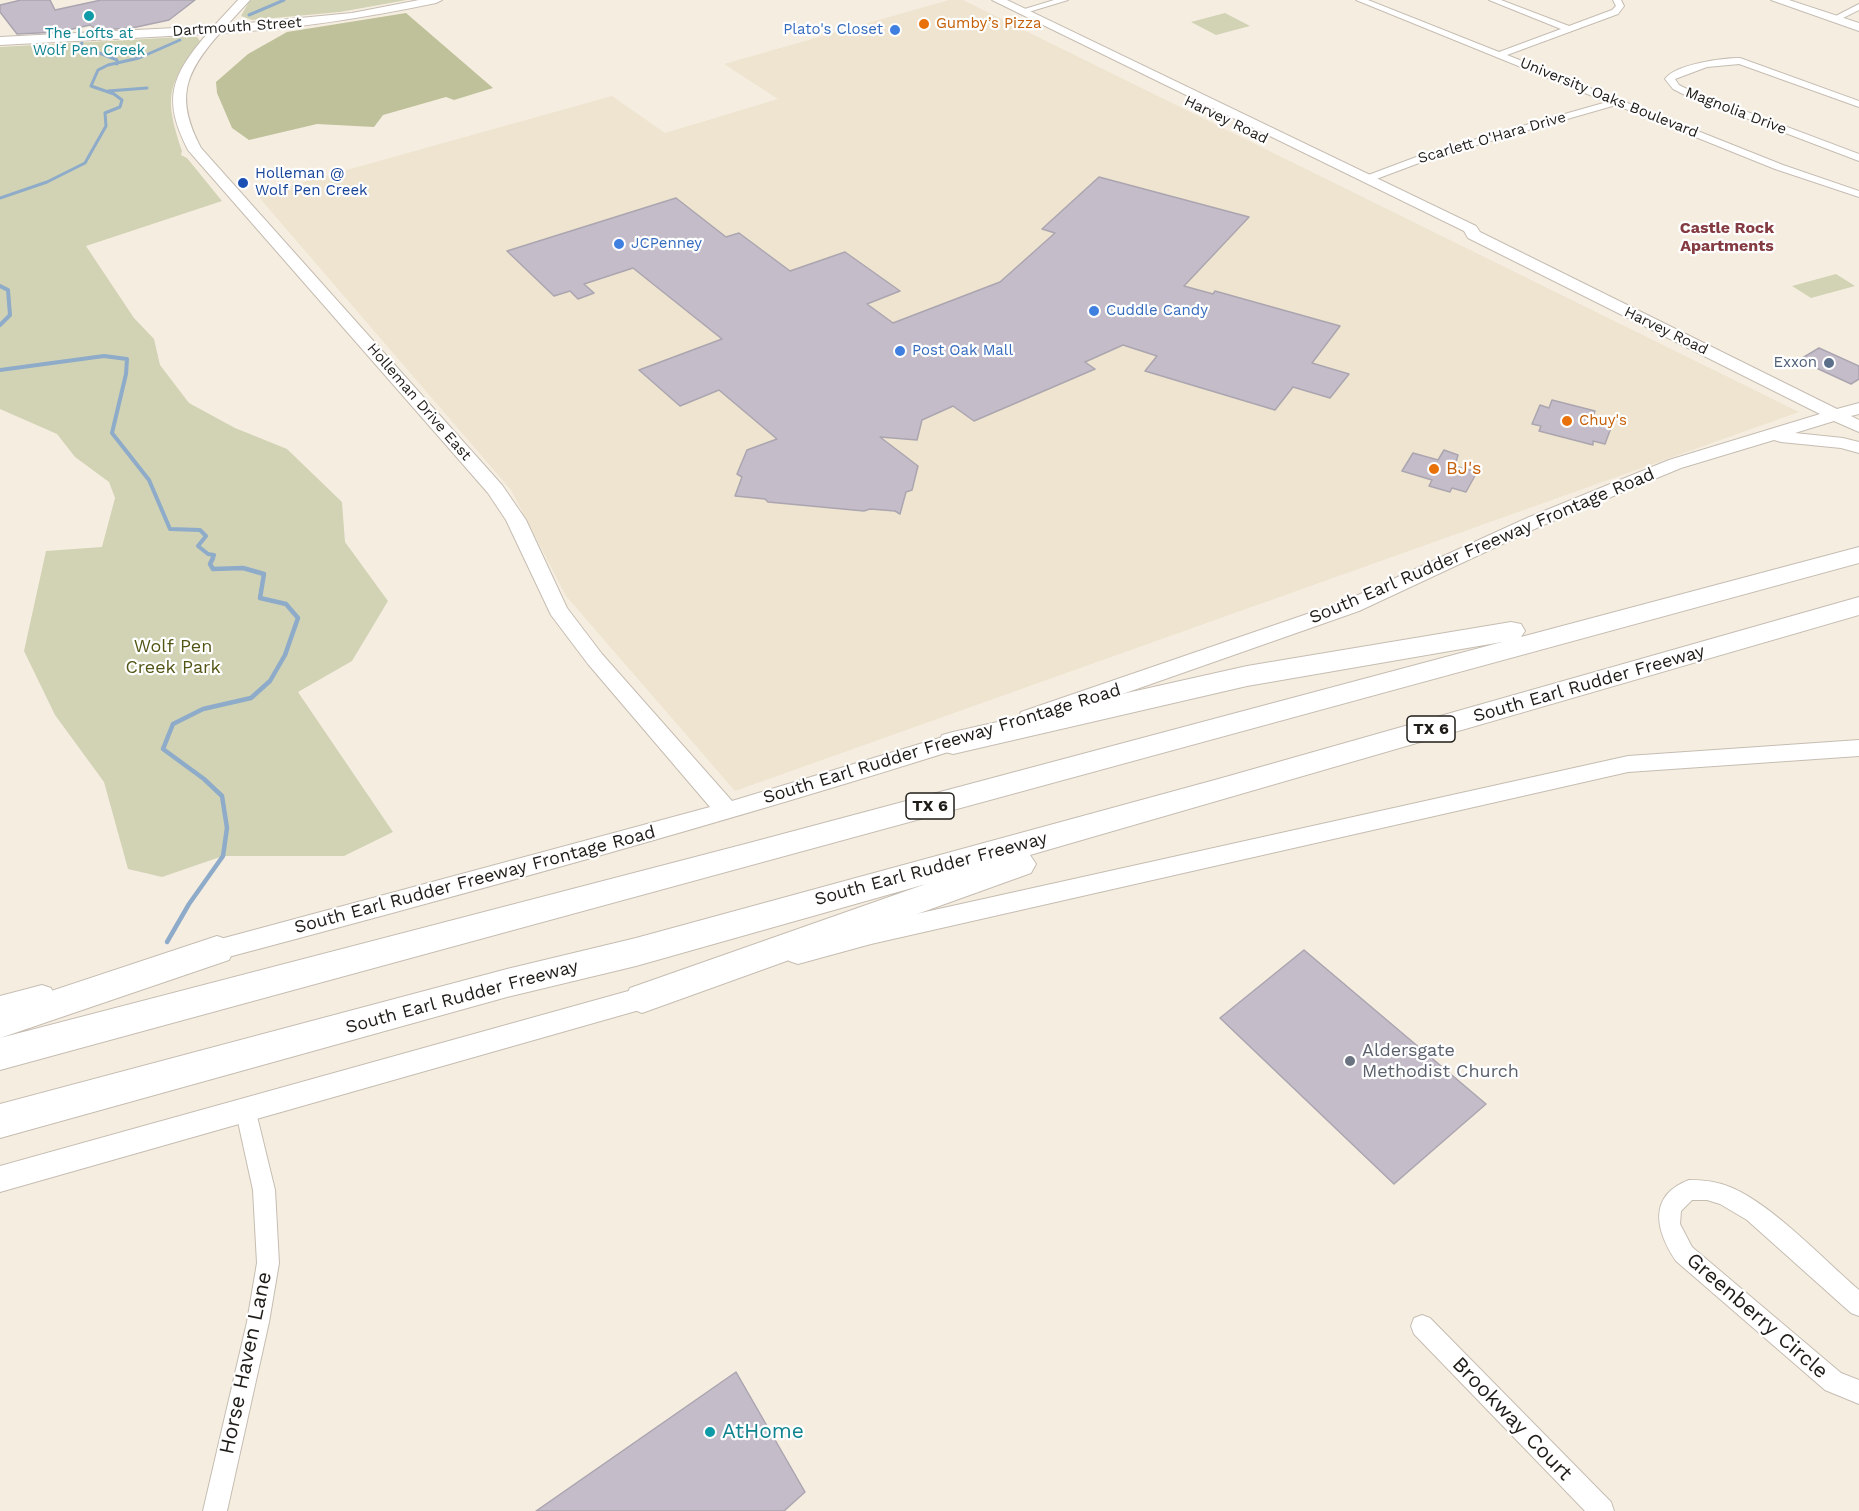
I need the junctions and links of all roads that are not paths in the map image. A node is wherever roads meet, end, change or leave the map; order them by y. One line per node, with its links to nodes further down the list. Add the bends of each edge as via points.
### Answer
1 (244, 0): 15 (main road, Holleman Drive East)
2 (436, 0): 15 (main road, Dartmouth Street, via 342,18)
3 (998, 0): 11 (main road, Harvey Road)
4 (1064, 0): 11 (street)
5 (1360, 0): 19 (street, University Oaks Boulevard)
6 (1493, 0): 14 (street)
7 (1617, 0): 14 (street, via 1620,6 1615,12)
8 (1777, 0): 12 (main road)
9 (982, 1): 11 (main road); 16 (main road, Harvey Road)
10 (1859, 7): 12 (street)
11 (1022, 11): 18 (main road, Harvey Road)
12 (1834, 19): 13 (main road)
13 (1859, 27)
14 (1569, 28): 19 (street)
15 (218, 30): 17 (main road, Dartmouth Street); 39 (main road, Holleman Drive East, via 194,57 179,87 179,120 195,150 495,489 516,520 558,610 595,659)
16 (1059, 38): 18 (main road); 20 (main road, Harvey Road)
17 (0, 41)
18 (1105, 52): 20 (main road, Harvey Road)
19 (1500, 55): 21 (street, University Oaks Boulevard)
20 (1197, 101): 24 (main road, Harvey Road); 25 (main road, Harvey Road)
21 (1618, 102): 25 (street, Scarlett O'Hara Drive, via 1431,155); 26 (street, University Oaks Boulevard, via 1779,167)
22 (1859, 104): 23 (street, Magnolia Drive, via 1740,61 1692,69 1670,80 1686,92)
23 (1859, 158)
24 (1322, 167): 25 (main road, via 1360,180); 27 (main road, Harvey Road, via 1463,235)
25 (1367, 178): 27 (main road, Harvey Road, via 1471,229)
26 (1859, 194)
27 (1473, 235): 29 (main road, Harvey Road)
28 (1859, 408): 29 (main road, South Earl Rudder Freeway Frontage Road)
29 (1838, 416): 30 (main road, Harvey Road); 31 (main road, South Earl Rudder Freeway Frontage Road)
30 (1859, 426)
31 (1765, 435): 32 (main road); 36 (main road, South Earl Rudder Freeway Frontage Road, via 1675,464 1352,606)
32 (1859, 448)
33 (1859, 555): 34 (highway, TX 6)
34 (1682, 601): 36 (highway, via 1247,676); 44 (highway, TX 6, via 738,859)
35 (1859, 606): 38 (highway, South Earl Rudder Freeway / TX 6)
36 (953, 742): 39 (main road, South Earl Rudder Freeway Frontage Road)
37 (1859, 748): 41 (main road, via 1628,764 872,934)
38 (1222, 789): 41 (highway, via 1147,821); 46 (highway, South Earl Rudder Freeway / TX 6, via 636,952 507,983)
39 (727, 811): 40 (main road, South Earl Rudder Freeway Frontage Road)
40 (217, 950): 42 (main road, South Earl Rudder Freeway Frontage Road); 43 (highway)
41 (642, 998): 45 (main road)
42 (0, 1007)
43 (0, 1023)
44 (0, 1054)
45 (245, 1108): 47 (main road); 51 (street, Horse Haven Lane, via 264,1190 268,1263)
46 (0, 1121)
47 (0, 1179)
48 (1859, 1305): 50 (street, Greenberry Circle, via 1755,1213 1725,1195 1689,1190 1675,1200 1669,1224 1684,1254 1833,1382)
49 (1422, 1326): 52 (street, Brookway Court)
50 (1859, 1392)
51 (215, 1511)
52 (1602, 1511)

